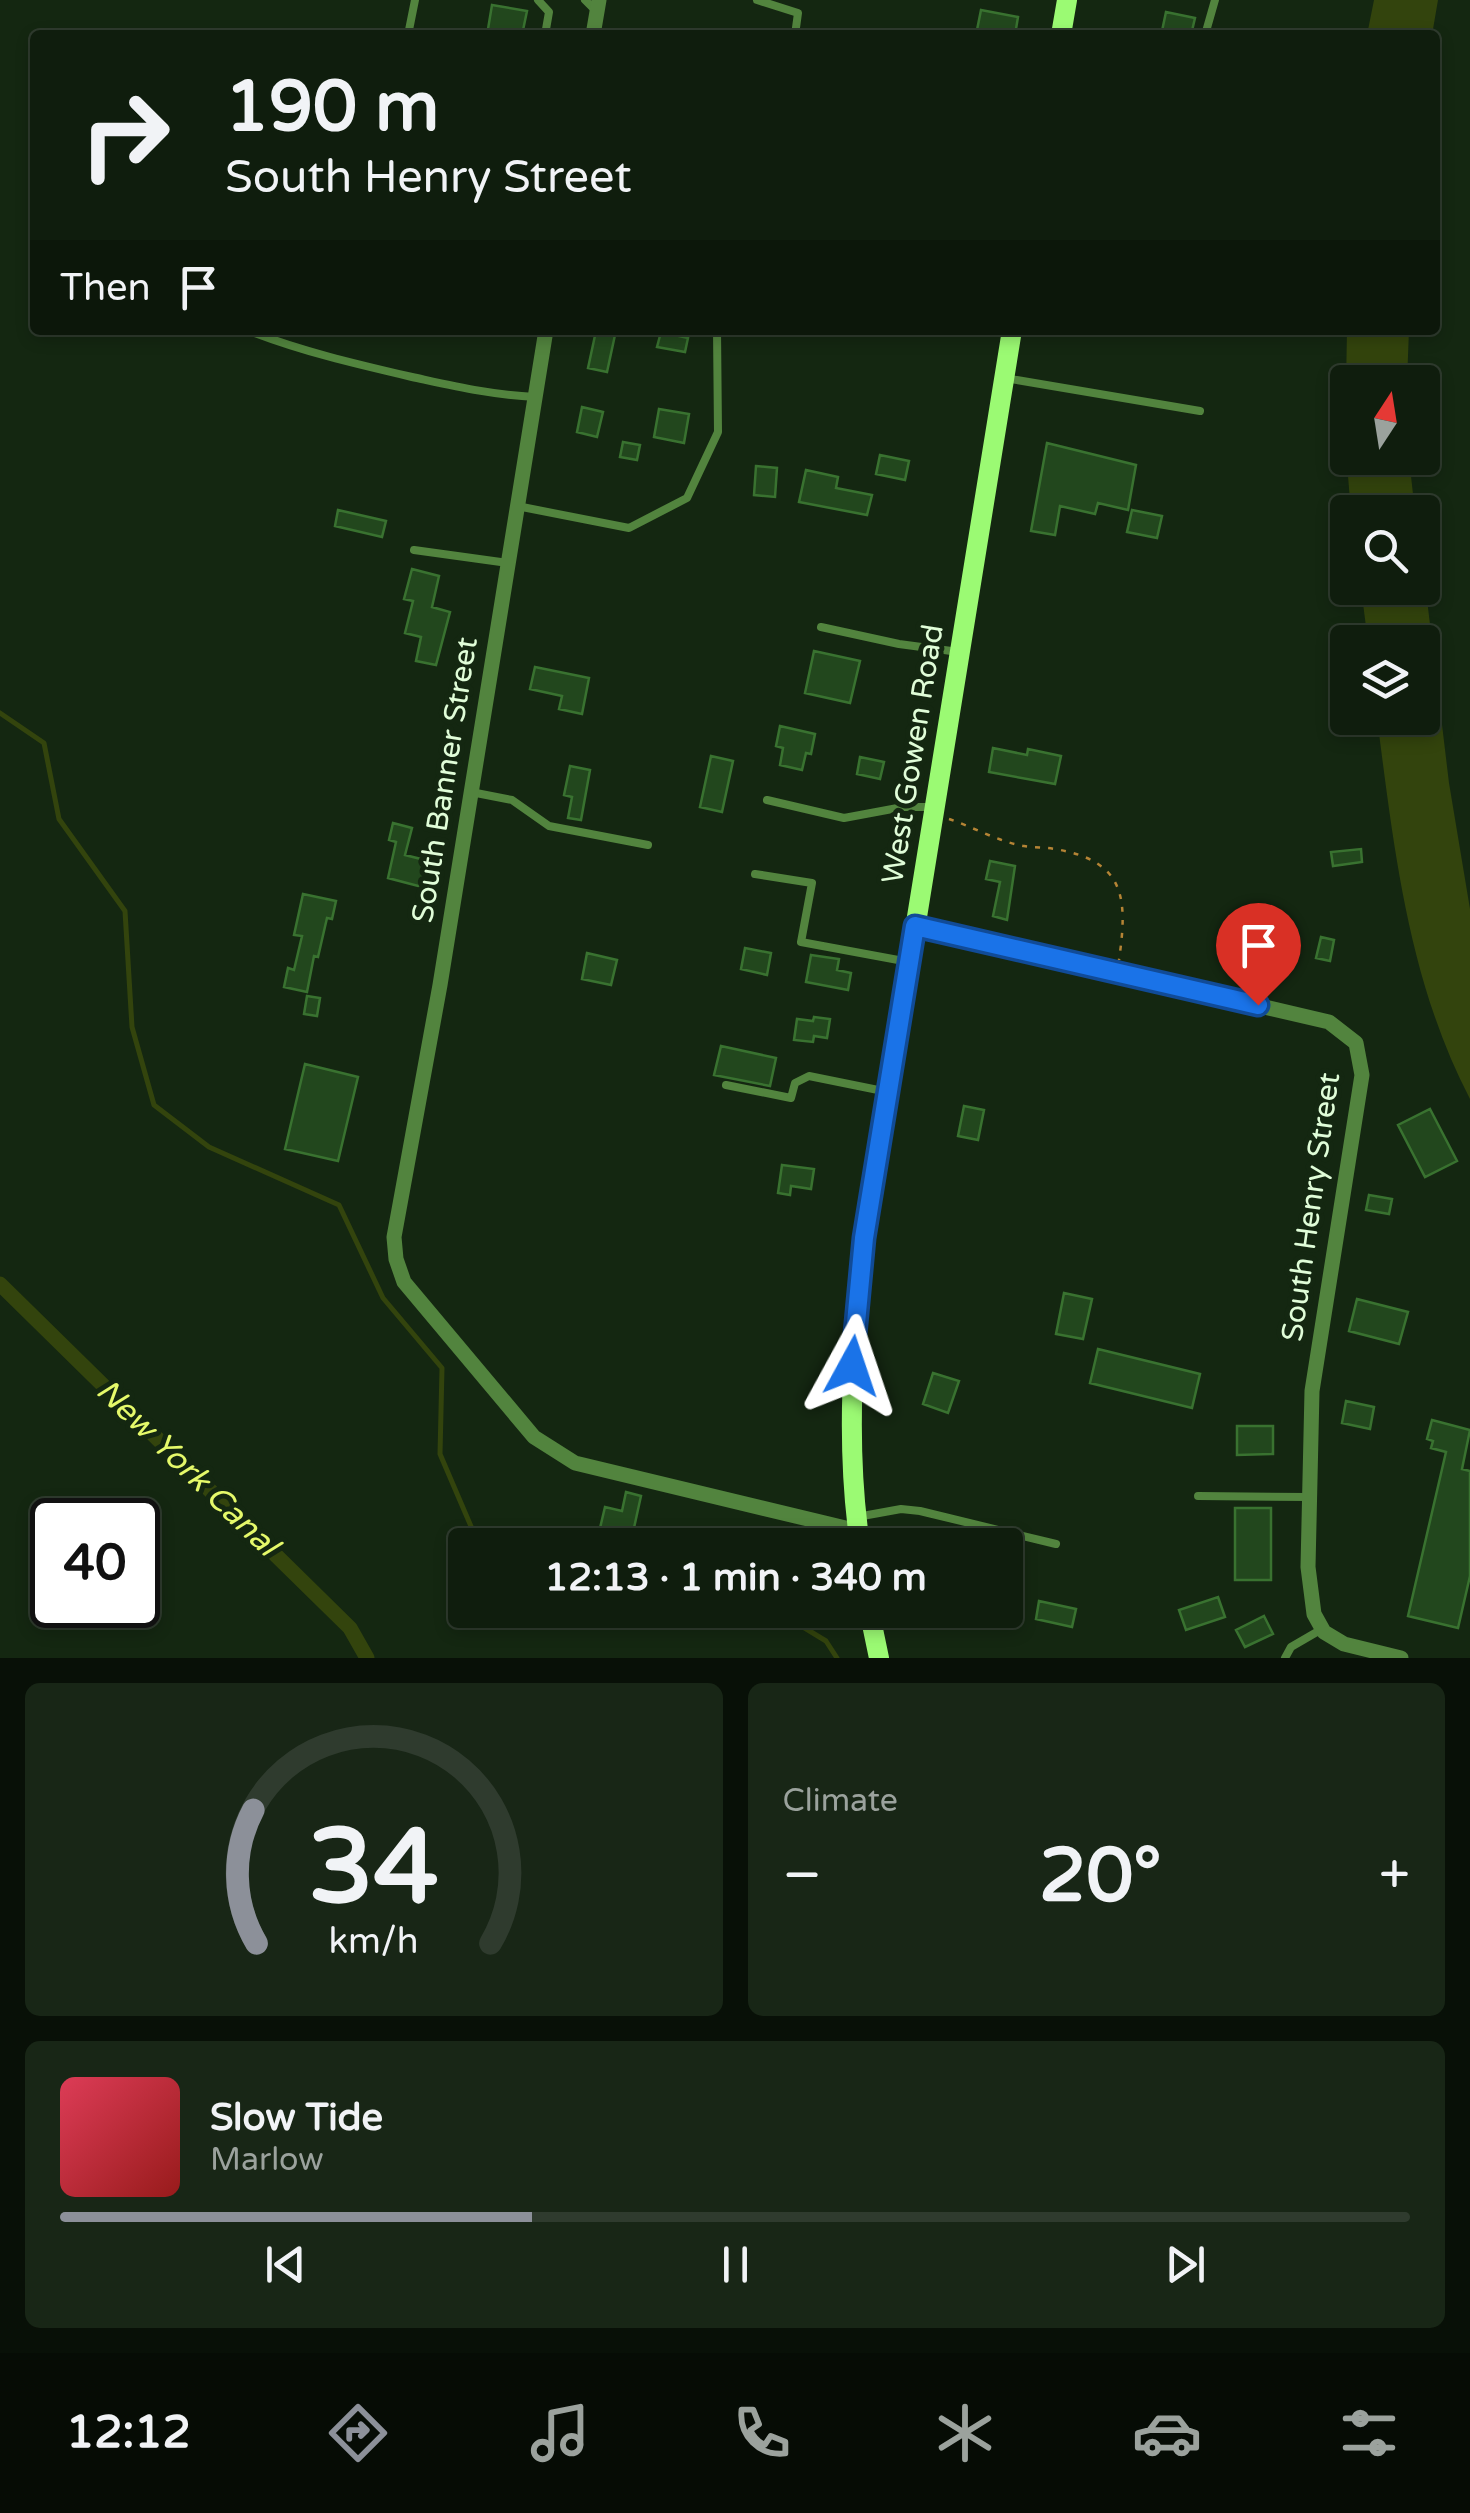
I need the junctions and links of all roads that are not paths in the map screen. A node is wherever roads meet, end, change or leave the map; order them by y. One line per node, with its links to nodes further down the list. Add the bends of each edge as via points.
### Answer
1 (415, 0): 7 (lane)
2 (538, 0): 8 (lane, via 549,12)
3 (757, 0): 10 (lane, via 798,12)
4 (1067, 0): 11 (street)
5 (1215, 0): 12 (lane)
6 (594, 4): 9 (street)
7 (409, 30)
8 (546, 30)
9 (594, 30)
10 (796, 30)
11 (1061, 30)
12 (1206, 30)
13 (260, 335): 18 (lane, via 349,363 492,395)
14 (545, 335): 18 (street, South Banner Street)
15 (717, 335): 20 (lane, via 718,432 686,498 629,528)
16 (1011, 335): 17 (street, West Gowen Road)
17 (1004, 378): 19 (lane); 24 (street, West Gowen Road)
18 (535, 397): 20 (street, South Banner Street)
19 (1200, 412)
20 (517, 506): 22 (street, South Banner Street)
21 (414, 550): 22 (lane)
22 (508, 563): 25 (street, South Banner Street)
23 (821, 627): 24 (lane)
24 (960, 652): 27 (street, West Gowen Road)
25 (471, 792): 28 (lane, via 512,800 549,826); 36 (street, South Banner Street, via 394,1237 404,1282 534,1436 556,1453)
26 (768, 800): 27 (lane, via 844,818 902,807)
27 (934, 811): 30 (street, West Gowen Road)
28 (648, 844)
29 (756, 874): 31 (lane, via 812,883 801,942)
30 (915, 926): 31 (street, West Gowen Road); 35 (street, South Henry Street, via 1329,1022 1356,1042 1362,1074 1312,1391)
31 (909, 962): 33 (street, West Gowen Road)
32 (726, 1085): 33 (lane, via 792,1098 795,1083 809,1076)
33 (888, 1092): 37 (street, West Gowen Road, via 852,1366)
34 (1198, 1496): 35 (lane)
35 (1310, 1497): 43 (street, South Henry Street, via 1308,1567)
36 (846, 1528)
37 (858, 1528)
38 (864, 1528): 39 (lane, via 901,1509)
39 (990, 1528)
40 (1023, 1536): 41 (lane)
41 (1056, 1544)
42 (873, 1628): 44 (street)
43 (1322, 1630): 45 (lane, via 1291,1647); 46 (street, via 1344,1644)
44 (879, 1658)
45 (1285, 1658)
46 (1401, 1658)

